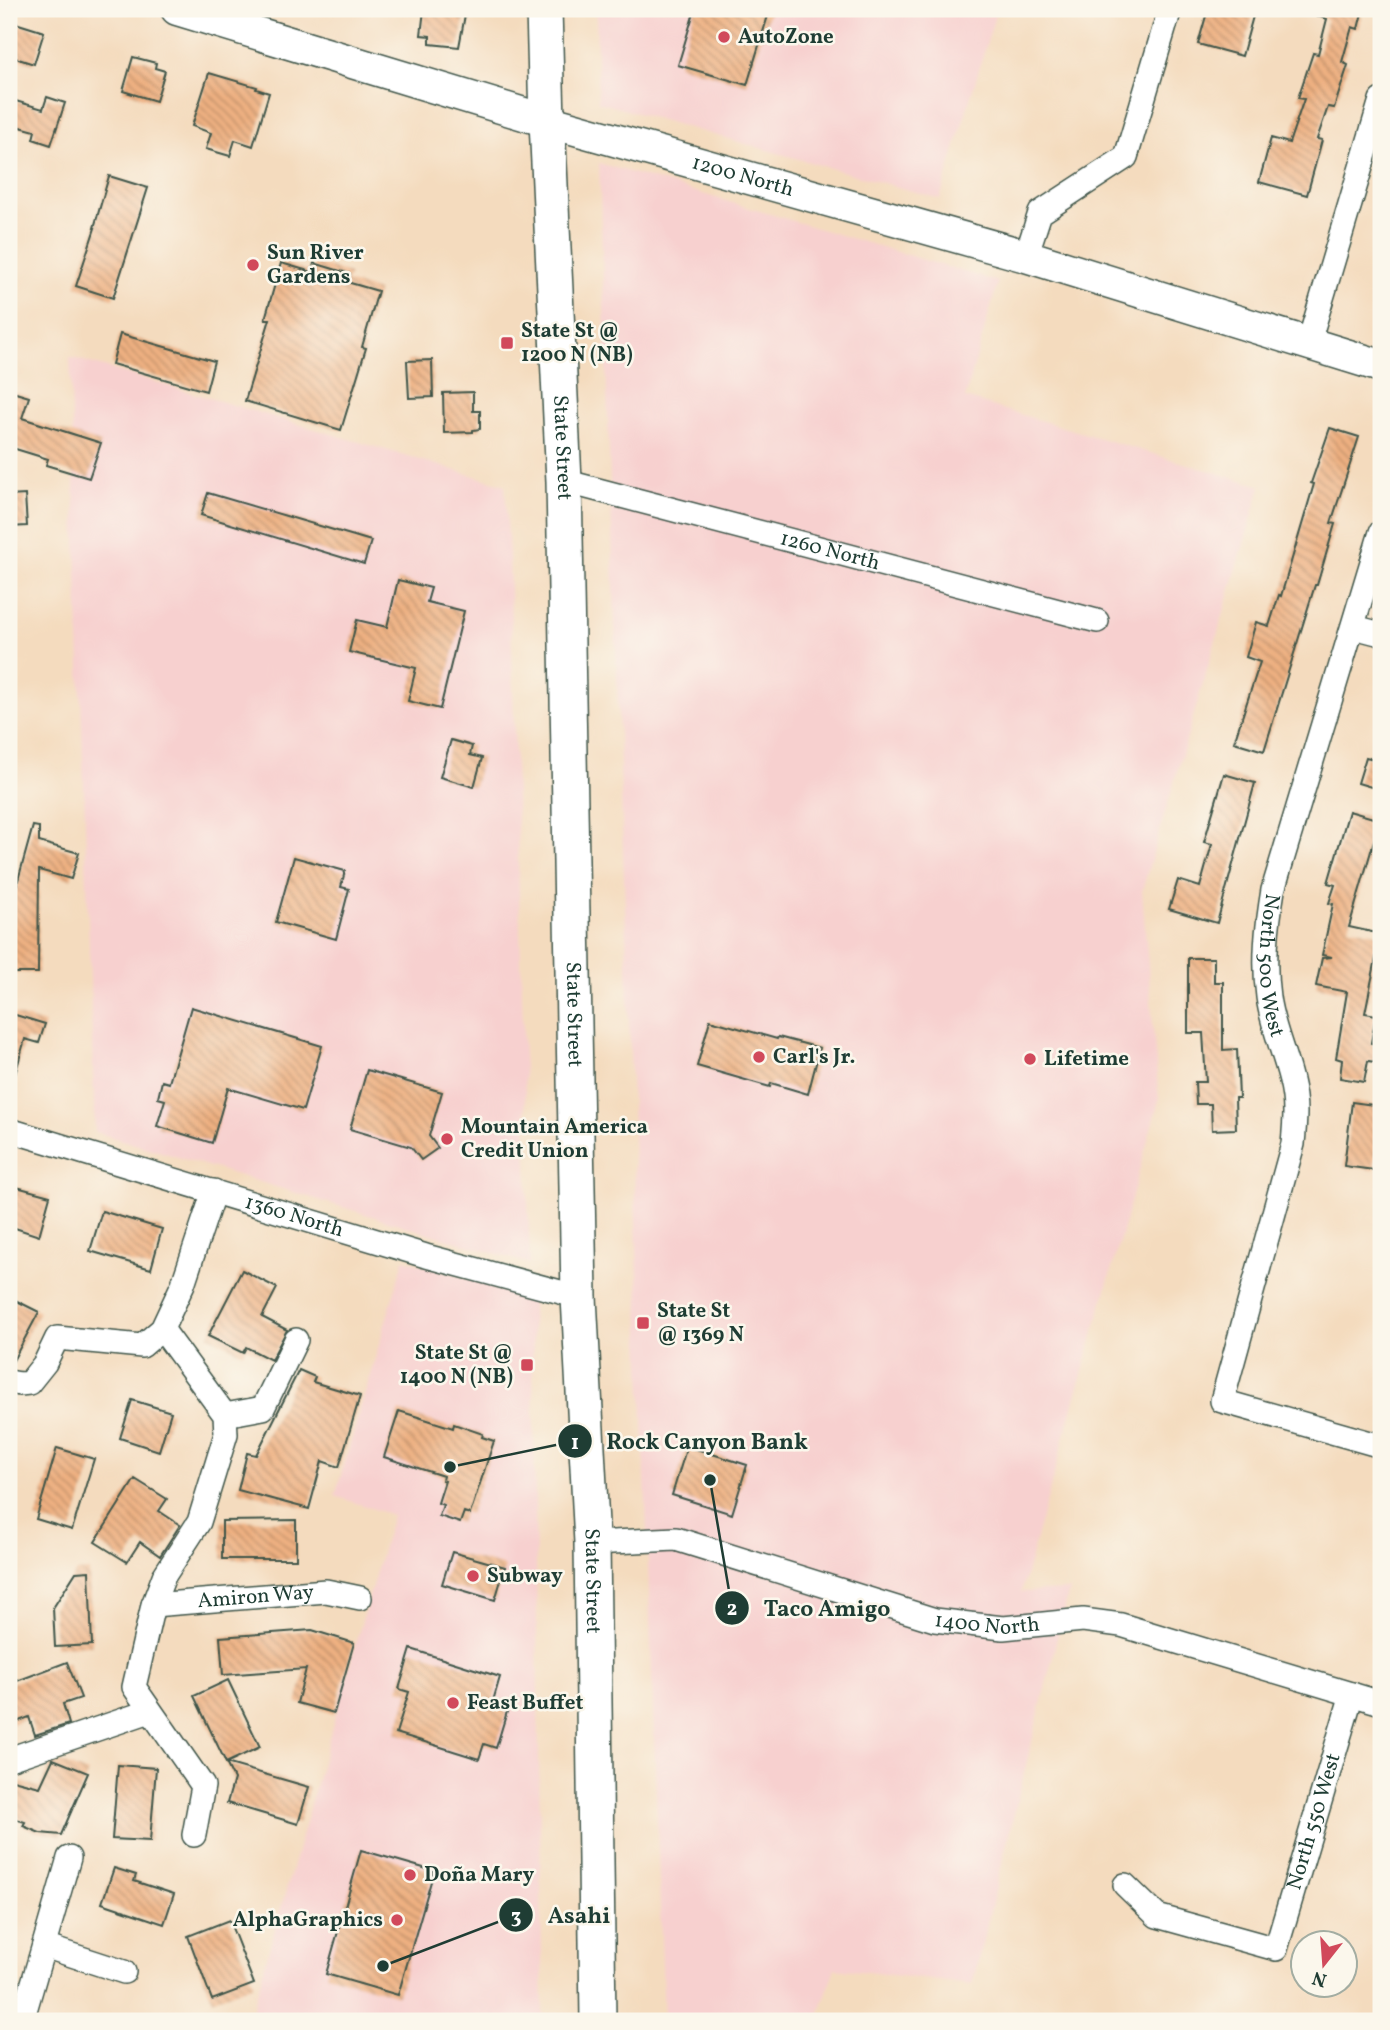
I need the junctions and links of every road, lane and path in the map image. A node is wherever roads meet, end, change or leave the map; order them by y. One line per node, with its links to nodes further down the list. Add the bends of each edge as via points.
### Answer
1 (177, 9): 5 (street, 1200 North)
2 (544, 9): 5 (main road, State Street)
3 (1170, 9): 6 (street, via 1126,157 1040,213)
4 (1381, 100): 7 (street)
5 (547, 121): 6 (street, 1200 North); 9 (main road, State Street)
6 (1026, 256): 7 (street, 1200 North)
7 (1308, 345): 8 (street, 1200 North)
8 (1381, 366)
9 (564, 481): 11 (street, 1260 North); 16 (main road, State Street)
10 (1381, 532): 12 (street, North 500 West)
11 (1097, 621)
12 (1353, 627): 13 (street); 21 (street, North 500 West, via 1273,890 1265,958 1273,1023 1295,1110 1293,1144 1222,1401)
13 (1381, 634)
14 (9, 1130): 15 (street, 1360 North)
15 (214, 1191): 16 (street, 1360 North); 17 (street, via 183,1284)
16 (579, 1297): 22 (main road, State Street)
17 (162, 1329): 19 (street, via 142,1346 57,1338 29,1383); 20 (street)
18 (296, 1340): 20 (street, via 263,1408)
19 (9, 1382)
20 (225, 1415): 24 (street, via 226,1434 199,1522 164,1576)
21 (1381, 1446)
22 (592, 1543): 25 (street, 1400 North, via 676,1539 935,1620 1003,1628 1083,1620 1121,1625); 35 (main road, State Street)
23 (360, 1598): 24 (street, Amiron Way, via 326,1591)
24 (153, 1605): 27 (street, via 134,1688)
25 (1352, 1695): 26 (street, 1400 North); 31 (street, North 550 West, via 1276,1949 1157,1916)
26 (1381, 1703)
27 (150, 1711): 28 (street); 29 (street, via 203,1786)
28 (9, 1759)
29 (194, 1835)
30 (69, 1858): 32 (street)
31 (1125, 1885)
32 (44, 1946): 33 (street); 34 (street)
33 (124, 1972)
34 (22, 2021)
35 (598, 2021)

